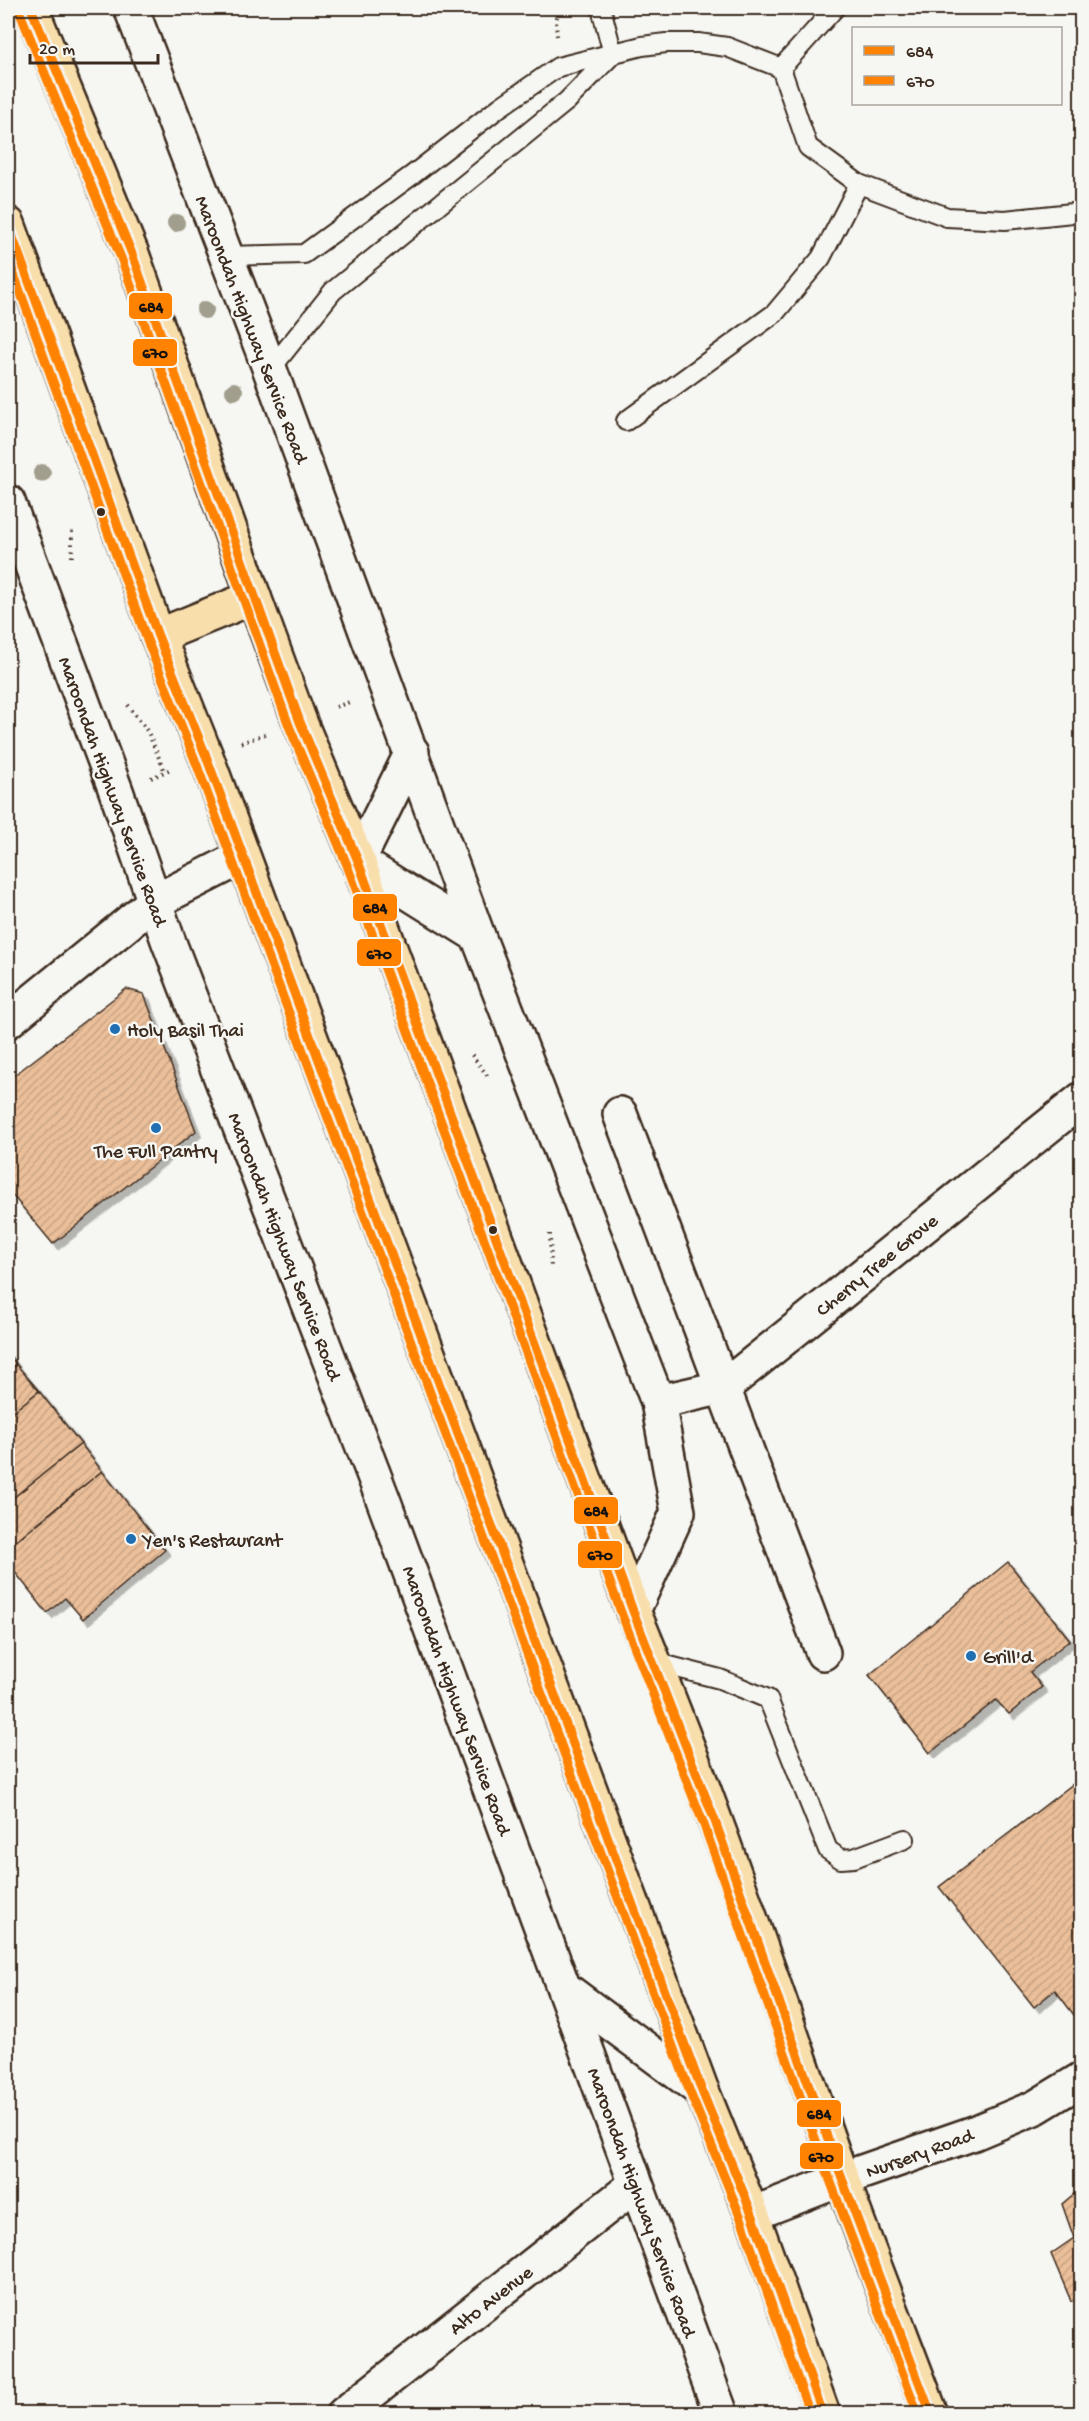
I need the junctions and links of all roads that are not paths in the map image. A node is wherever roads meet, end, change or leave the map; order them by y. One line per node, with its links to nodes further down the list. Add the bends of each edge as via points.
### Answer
1 (31, 8): 14 (highway, via 132,254)
2 (131, 8): 10 (street, Maroondah Highway Service Road)
3 (601, 8): 5 (lane)
4 (835, 8): 6 (lane)
5 (613, 54): 6 (lane, via 666,42 698,43 727,47); 10 (lane, via 558,66 304,254); 11 (lane, via 567,100 333,291)
6 (781, 68): 7 (lane, via 808,147)
7 (859, 184): 8 (lane, via 947,217 1005,220); 12 (lane, via 821,258 775,314)
8 (1082, 212)
9 (8, 224): 15 (highway)
10 (227, 256): 11 (street, Maroondah Highway Service Road)
11 (270, 370): 16 (street, Maroondah Highway Service Road, via 385,688)
12 (626, 421)
13 (8, 502): 19 (street, Maroondah Highway Service Road)
14 (254, 597): 15 (highway); 18 (highway, via 300,722)
15 (158, 636): 17 (highway)
16 (412, 752): 18 (street); 20 (street, Maroondah Highway Service Road)
17 (242, 857): 19 (street); 32 (highway)
18 (358, 861): 20 (street); 26 (highway)
19 (154, 902): 21 (street); 30 (street, Maroondah Highway Service Road, via 383,1499)
20 (478, 936): 25 (street, Maroondah Highway Service Road)
21 (8, 1021)
22 (1082, 1099): 24 (street, Cherry Tree Grove)
23 (620, 1114): 24 (street)
24 (724, 1387): 25 (street, Cherry Tree Grove); 27 (street)
25 (658, 1402): 26 (street, Maroondah Highway Service Road, via 678,1512)
26 (633, 1611): 28 (highway)
27 (823, 1653)
28 (654, 1662): 29 (lane, via 720,1678 768,1699 828,1850 842,1859 854,1858); 33 (highway)
29 (904, 1839)
30 (565, 1989): 32 (street); 34 (street, Maroondah Highway Service Road)
31 (1082, 2079): 33 (street, Nursery Road, via 1036,2107 974,2133)
32 (702, 2091): 35 (highway)
33 (842, 2179): 35 (street, Nursery Road); 39 (highway)
34 (635, 2185): 36 (street, Alto Avenue); 37 (street, Maroondah Highway Service Road)
35 (752, 2214): 38 (highway)
36 (344, 2414)
37 (721, 2414)
38 (823, 2414)
39 (931, 2414)

